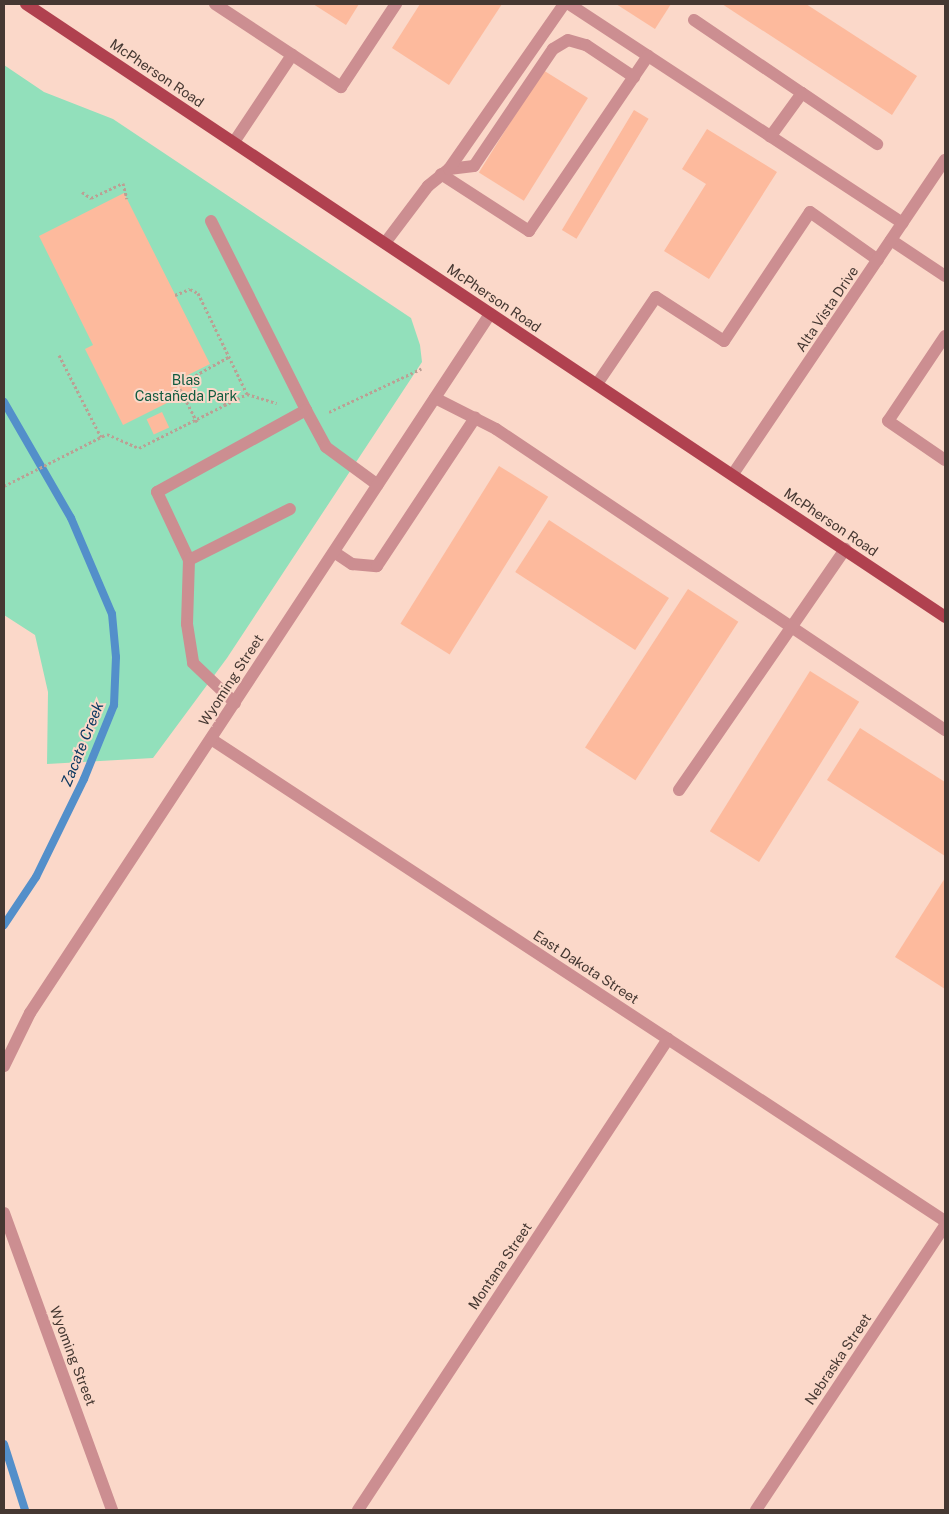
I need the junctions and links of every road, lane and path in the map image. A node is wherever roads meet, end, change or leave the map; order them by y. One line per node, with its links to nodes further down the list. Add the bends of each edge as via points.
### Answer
1 (26, 4): 12 (main road, McPherson Road)
2 (215, 4): 7 (street)
3 (396, 4): 7 (street, via 341,87)
4 (564, 4): 15 (street)
5 (569, 4): 8 (street)
6 (694, 20): 10 (street)
7 (292, 55): 12 (street)
8 (648, 56): 9 (street); 11 (street)
9 (634, 77): 15 (street, via 586,45 568,40 553,49 474,166); 15 (street, via 530,231)
10 (802, 93): 11 (street); 13 (street)
11 (770, 137): 19 (street)
12 (234, 142): 21 (main road, McPherson Road)
13 (877, 144)
14 (945, 160): 19 (street, Alta Vista Drive)
15 (445, 171): 21 (street)
16 (82, 192): 17 (path, via 91,198 123,184)
17 (127, 199)
18 (211, 221): 38 (street)
19 (902, 223): 20 (street, Alta Vista Drive)
20 (891, 240): 22 (street, Alta Vista Drive); 23 (street)
21 (385, 243): 25 (main road, McPherson Road)
22 (878, 260): 30 (street, via 810,212 724,341 656,297); 44 (street, Alta Vista Drive)
23 (945, 276)
24 (175, 295): 28 (path, via 190,289 198,293)
25 (490, 314): 30 (main road, McPherson Road); 35 (street, Wyoming Street)
26 (945, 336): 43 (street, via 888,421)
27 (59, 355): 42 (path)
28 (230, 356): 33 (path); 41 (path, via 178,385)
29 (421, 369): 39 (path)
30 (597, 384): 44 (main road, McPherson Road)
31 (227, 391): 32 (path)
32 (220, 394): 34 (path); 37 (path)
33 (247, 394): 36 (path); 37 (path)
34 (212, 396)
35 (435, 398): 40 (street); 45 (street, Wyoming Street)
36 (285, 405)
37 (226, 407): 41 (path)
38 (306, 410): 45 (street, via 326,447); 50 (street, via 157,492)
39 (325, 413)
40 (476, 418): 49 (street, via 377,566 352,564); 52 (street)
41 (197, 422): 42 (path, via 139,448 114,436)
42 (101, 437): 46 (path)
43 (945, 460)
44 (733, 474): 48 (main road, McPherson Road)
45 (378, 485): 49 (street, Wyoming Street)
46 (4, 486)
47 (290, 509): 50 (street)
48 (845, 549): 51 (main road, McPherson Road); 52 (street)
49 (334, 552): 53 (street, Wyoming Street)
50 (189, 560): 53 (street, via 189,650 200,673)
51 (945, 617)
52 (791, 627): 54 (street); 56 (street)
53 (235, 702): 55 (street, Wyoming Street)
54 (945, 730)
55 (211, 739): 57 (street, East Dakota Street); 58 (street, Wyoming Street, via 30,1013)
56 (679, 790)
57 (668, 1039): 60 (street, East Dakota Street); 63 (street, Montana Street)
58 (4, 1066)
59 (4, 1213): 62 (street, Wyoming Street)
60 (945, 1221)
61 (945, 1225): 64 (street, Nebraska Street)
62 (112, 1510)
63 (358, 1510)
64 (756, 1510)

